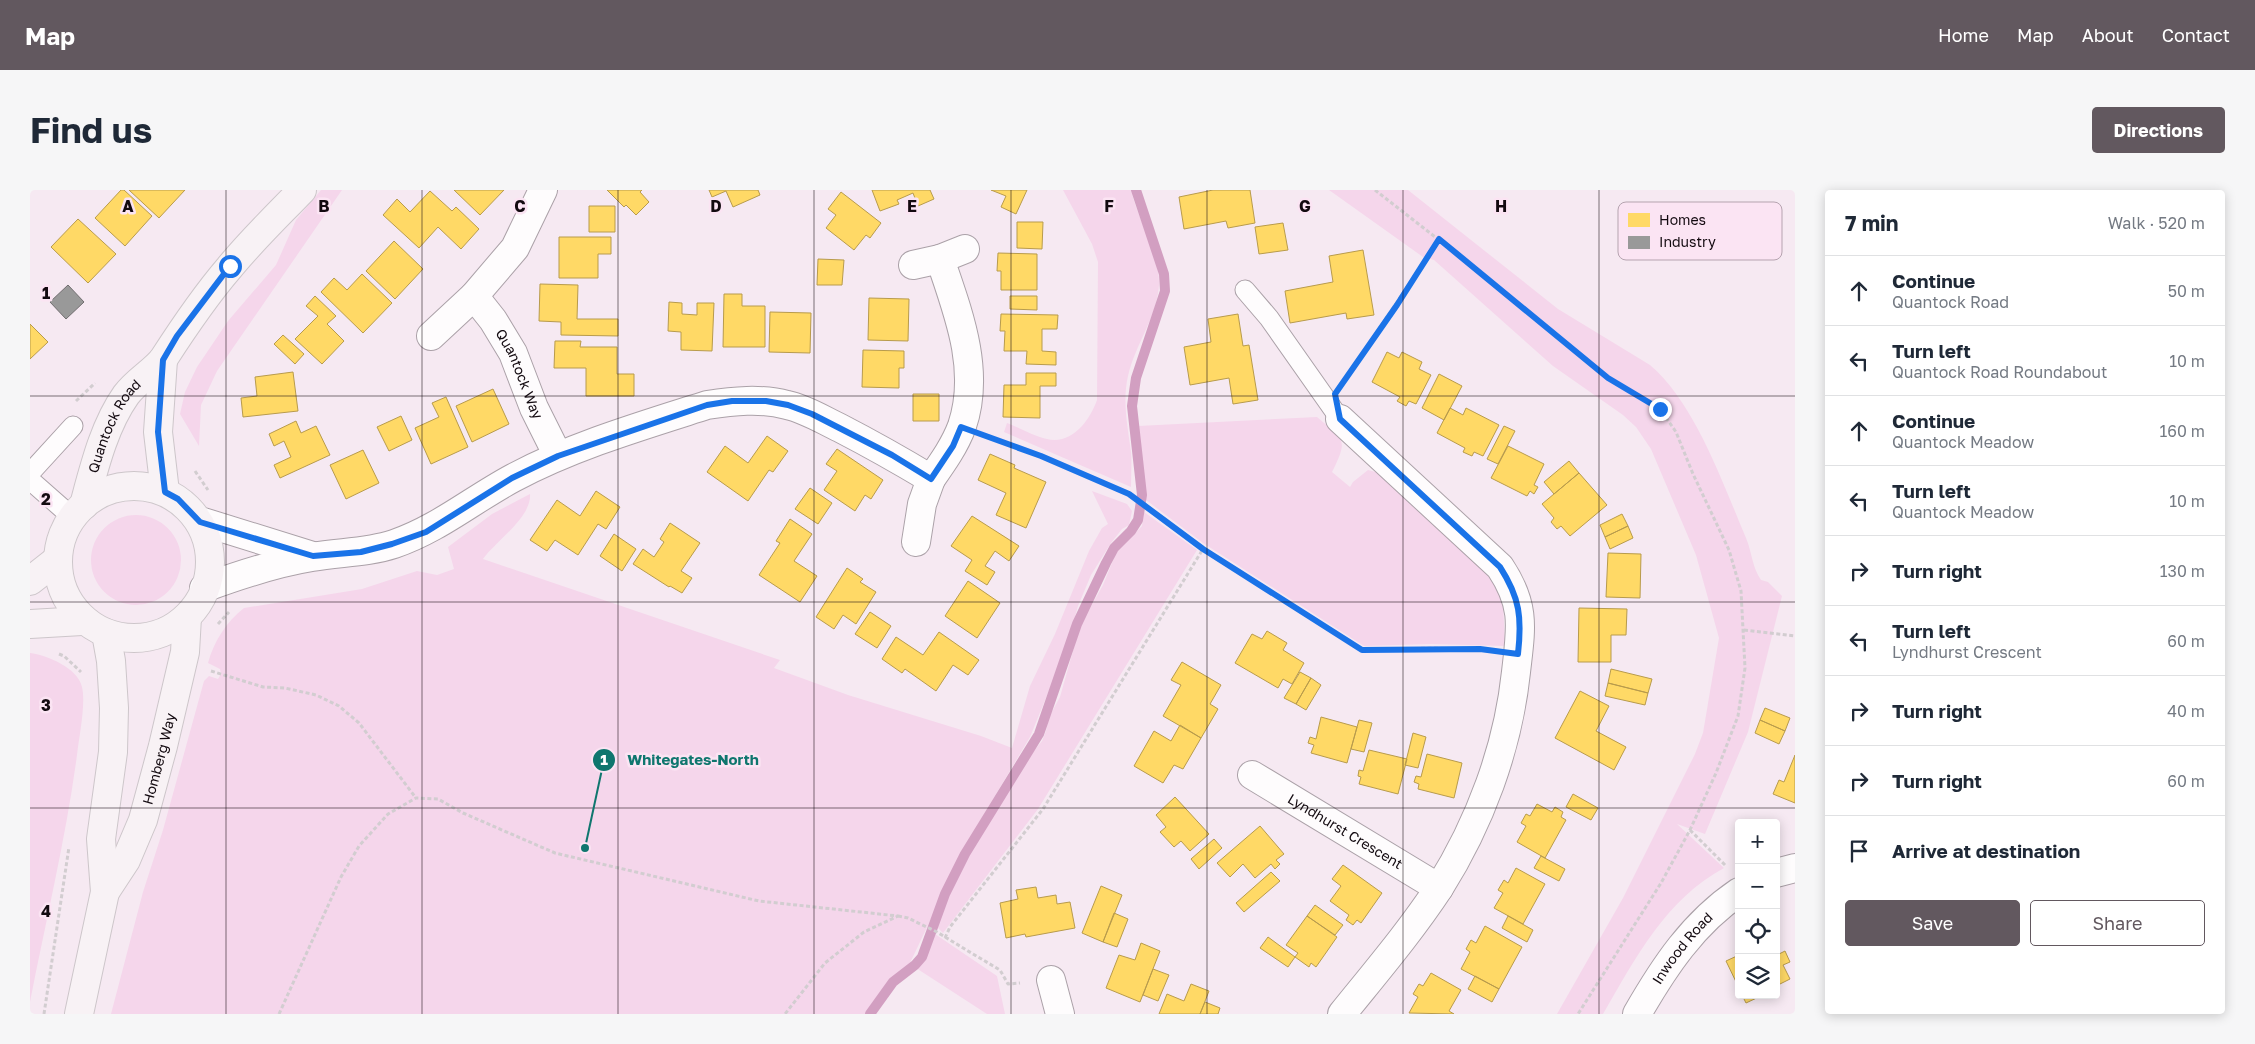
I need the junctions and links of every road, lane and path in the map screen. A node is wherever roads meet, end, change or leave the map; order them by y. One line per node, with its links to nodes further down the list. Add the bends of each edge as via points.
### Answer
1 (302, 190): 9 (main road, Quantock Road, via 230,266 177,336)
2 (543, 190): 7 (street, via 515,248)
3 (1375, 190): 4 (path)
4 (1439, 239): 10 (path, via 1335,394); 31 (path, via 1608,378 1660,409 1676,432 1730,550 1741,591)
5 (913, 265): 12 (street, via 952,254 968,366 967,408)
6 (1245, 290): 10 (lane, via 1269,318)
7 (474, 296): 8 (street); 13 (street, Quantock Way, via 513,353 534,408)
8 (430, 336)
9 (163, 360): 18 (main road, Quantock Road, via 158,432); 20 (main road, Quantock Road, via 126,396 113,420)
10 (1340, 419): 35 (street, via 1500,567 1512,585 1519,606)
11 (73, 426): 15 (lane)
12 (961, 427): 16 (street, via 953,446); 23 (path, via 1041,456 1129,494)
13 (558, 456): 16 (street, via 707,405 766,401 812,414); 24 (street, via 512,478 426,532 361,552)
14 (191, 464): 19 (path)
15 (30, 473)
16 (931, 479): 22 (street, via 922,504)
17 (30, 480): 20 (lane)
18 (165, 492): 20 (main road, via 138,485 116,487 100,494); 21 (main road, via 178,499)
19 (210, 492)
20 (78, 511): 25 (main road, via 60,542)
21 (200, 522): 24 (street); 27 (main road, via 212,552)
22 (916, 542)
23 (1203, 549): 35 (path, via 1362,650 1480,649); 48 (path, via 1043,809 950,927)
24 (313, 556): 27 (street, via 243,573)
25 (58, 558): 26 (main road); 29 (main road, via 59,583 64,599)
26 (30, 581)
27 (204, 588): 28 (main road)
28 (187, 617): 32 (main road, via 172,629 155,635 138,638); 46 (main road, Homberg Way, via 185,652 144,820 126,860)
29 (82, 621): 30 (main road); 32 (main road)
30 (30, 624)
31 (1744, 630): 33 (path); 40 (path, via 1745,668 1738,716)
32 (106, 633): 46 (main road, Homberg Way, via 114,708 113,752 101,839)
33 (1795, 636)
34 (52, 651): 37 (path, via 64,656 81,672)
35 (1518, 654): 45 (street, via 1513,699 1493,776 1472,829)
36 (206, 670): 39 (path, via 262,687 316,695 339,706 360,723)
37 (83, 679)
38 (1252, 775): 45 (street, Lyndhurst Crescent)
39 (416, 798): 47 (path, via 438,799 555,853 758,901); 52 (path, via 388,814 359,846 341,877)
40 (1690, 830): 44 (path); 56 (path)
41 (69, 845): 50 (path)
42 (1795, 868): 43 (street)
43 (1780, 873)
44 (1734, 882): 57 (street, Inwood Road, via 1659,976)
45 (1439, 888): 55 (street)
46 (105, 892): 51 (main road, Homberg Way)
47 (898, 916): 48 (path); 53 (path, via 864,932 825,963)
48 (945, 938): 49 (path, via 1000,970 1008,984)
49 (1051, 980): 54 (street)
50 (44, 1014)
51 (79, 1014)
52 (279, 1014)
53 (785, 1014)
54 (1060, 1014)
55 (1342, 1014)
56 (1578, 1014)
57 (1637, 1014)

